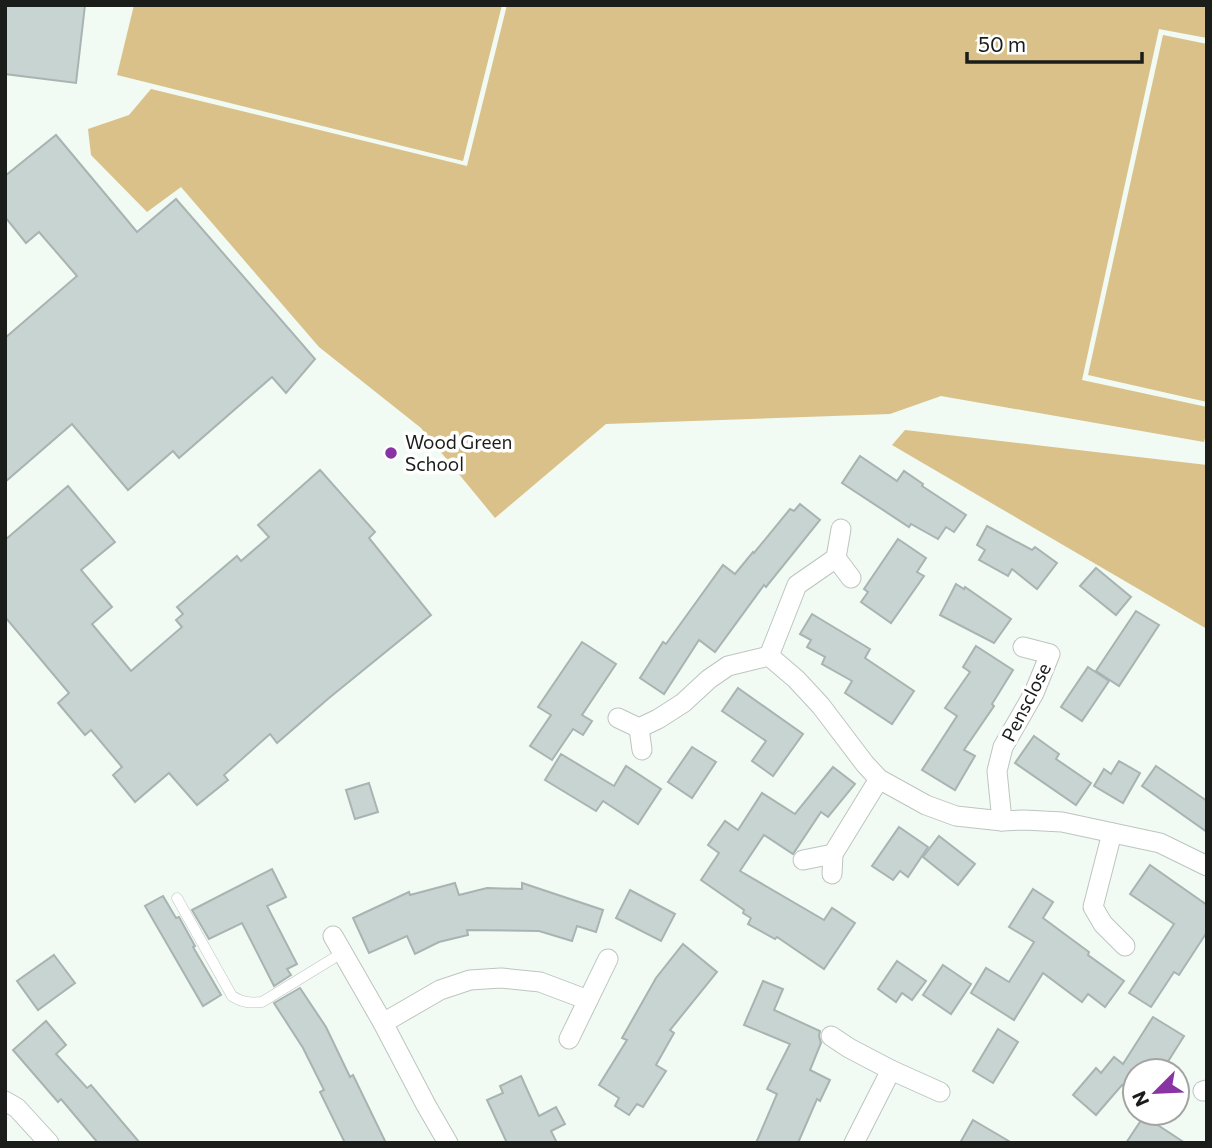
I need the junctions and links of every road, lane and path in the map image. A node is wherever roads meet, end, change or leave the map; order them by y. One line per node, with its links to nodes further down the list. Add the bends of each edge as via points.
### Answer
1 (842, 529): 2 (street)
2 (836, 558): 3 (street); 5 (street, via 797,585)
3 (850, 578)
4 (1023, 648): 10 (street, Pensclose, via 1050,654 1003,747 998,772)
5 (769, 656): 7 (street, via 728,666 683,703); 9 (street, via 821,706)
6 (618, 718): 7 (street)
7 (639, 728): 8 (street)
8 (642, 750)
9 (879, 779): 10 (street, via 926,806 956,816); 12 (street, via 832,864)
10 (1002, 821): 11 (street, via 1062,822)
11 (1112, 833): 13 (street, via 1160,843); 16 (street, via 1093,906)
12 (803, 860)
13 (1207, 866)
14 (177, 898): 15 (lane, via 232,996 241,1002 262,1002)
15 (337, 945): 19 (street)
16 (1125, 946)
17 (608, 959): 18 (street)
18 (588, 1000): 19 (street, via 540,982 470,980 440,990); 21 (street)
19 (383, 1023): 26 (street)
20 (831, 1036): 22 (street)
21 (569, 1039)
22 (891, 1070): 23 (street); 27 (street)
23 (940, 1092)
24 (5, 1101): 25 (street)
25 (49, 1143)
26 (448, 1143)
27 (854, 1143)

